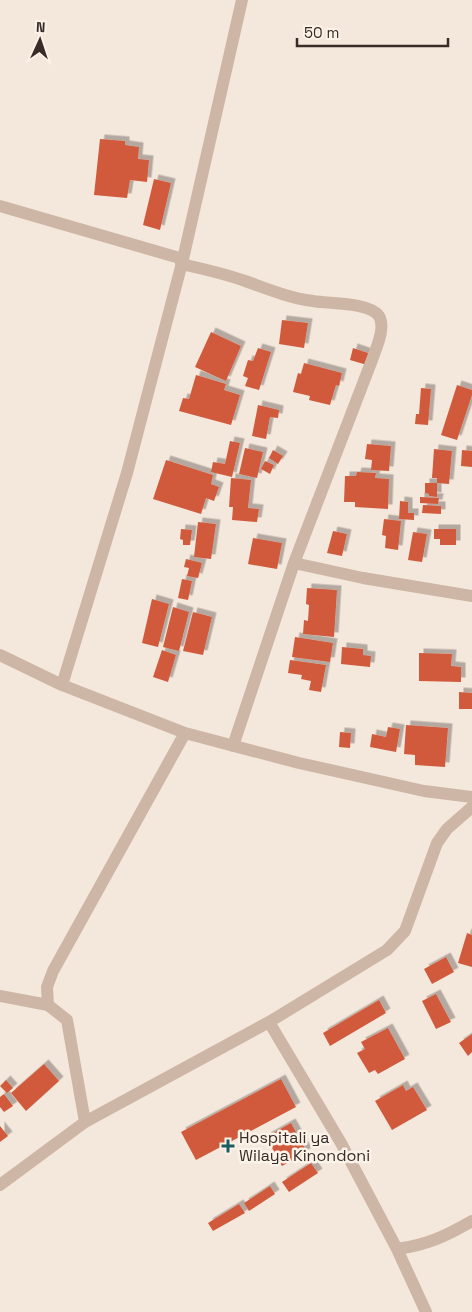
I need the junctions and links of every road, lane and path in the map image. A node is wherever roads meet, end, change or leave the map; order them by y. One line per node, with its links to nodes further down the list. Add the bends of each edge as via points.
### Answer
1 (242, 0): 3 (street)
2 (0, 206): 3 (street)
3 (182, 261): 4 (street, via 285,296 369,308 379,316 379,341); 7 (street, via 127,473)
4 (294, 563): 5 (street, via 363,578); 9 (street)
5 (471, 592)
6 (0, 655): 7 (street)
7 (62, 685): 8 (street)
8 (185, 732): 9 (street); 13 (street, via 53,971 47,987)
9 (233, 746): 10 (street, via 424,791)
10 (472, 797)
11 (472, 807): 14 (street, via 447,829 437,843 405,930 387,950)
12 (0, 996): 13 (street)
13 (48, 1005): 15 (street, via 67,1020)
14 (269, 1022): 15 (street); 18 (street, via 341,1143)
15 (85, 1122): 16 (street)
16 (0, 1185)
17 (472, 1221): 18 (street, via 419,1246)
18 (396, 1249): 19 (street)
19 (426, 1312)

